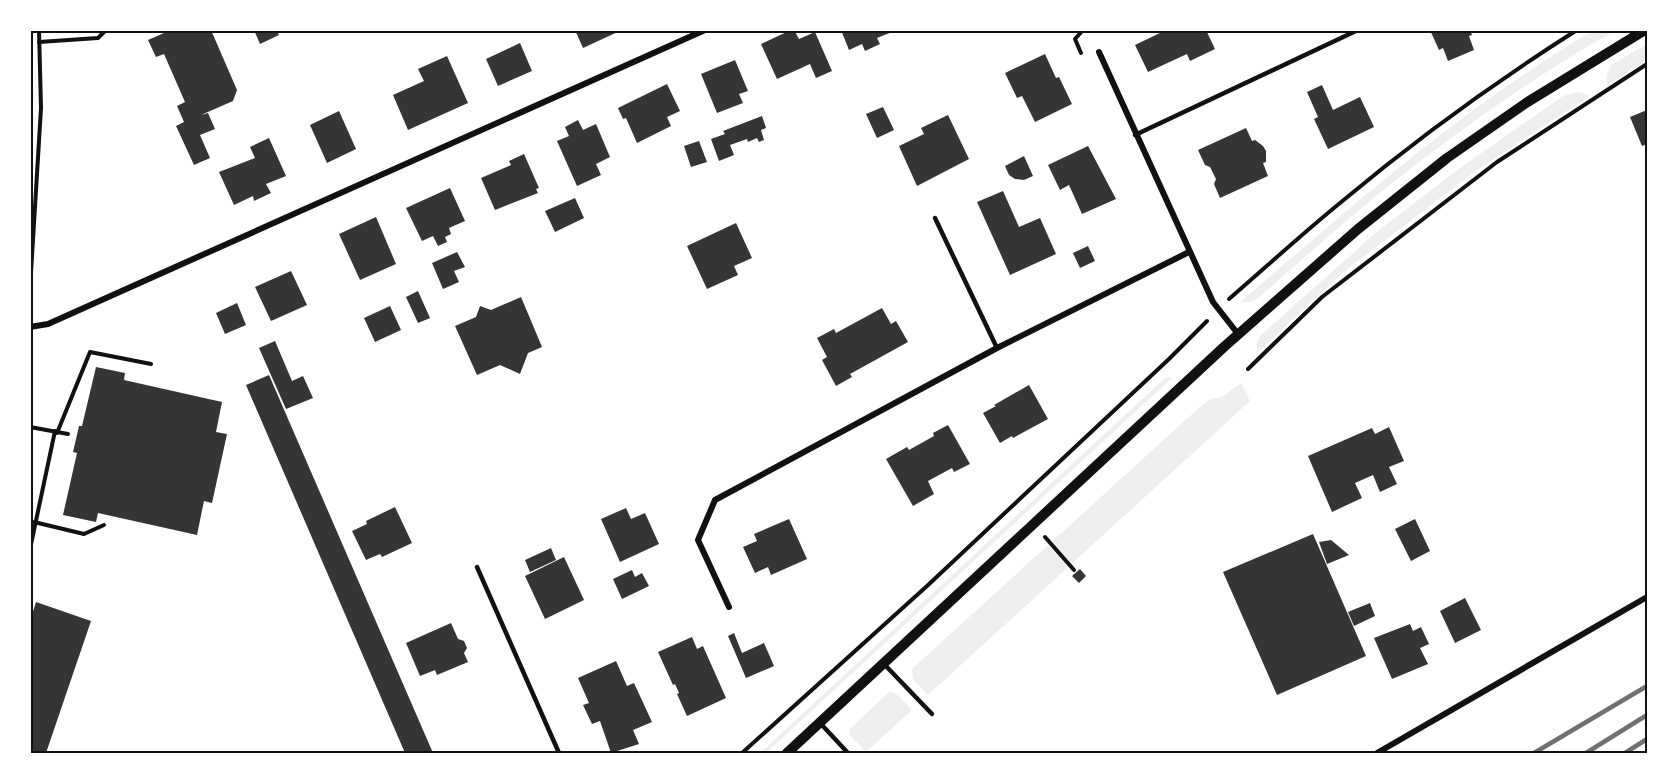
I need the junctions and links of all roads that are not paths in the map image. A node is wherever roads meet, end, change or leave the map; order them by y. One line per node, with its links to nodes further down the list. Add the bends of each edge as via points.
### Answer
1 (705, 30): 8 (street, via 48,324)
2 (1358, 30): 5 (lane)
3 (1644, 30): 9 (street, via 1526,103 1447,158 1358,229)
4 (1099, 52): 5 (street)
5 (1135, 135): 7 (street)
6 (935, 219): 10 (lane)
7 (1189, 252): 9 (street, via 1213,302); 10 (street)
8 (30, 327)
9 (1238, 334): 14 (street)
10 (996, 348): 13 (street, via 715,500 698,540)
11 (477, 567): 17 (lane)
12 (1647, 597): 20 (street)
13 (729, 607)
14 (883, 663): 15 (lane); 16 (street)
15 (932, 714)
16 (819, 722): 18 (street); 19 (lane)
17 (559, 753)
18 (787, 753)
19 (848, 753)
20 (1377, 753)

